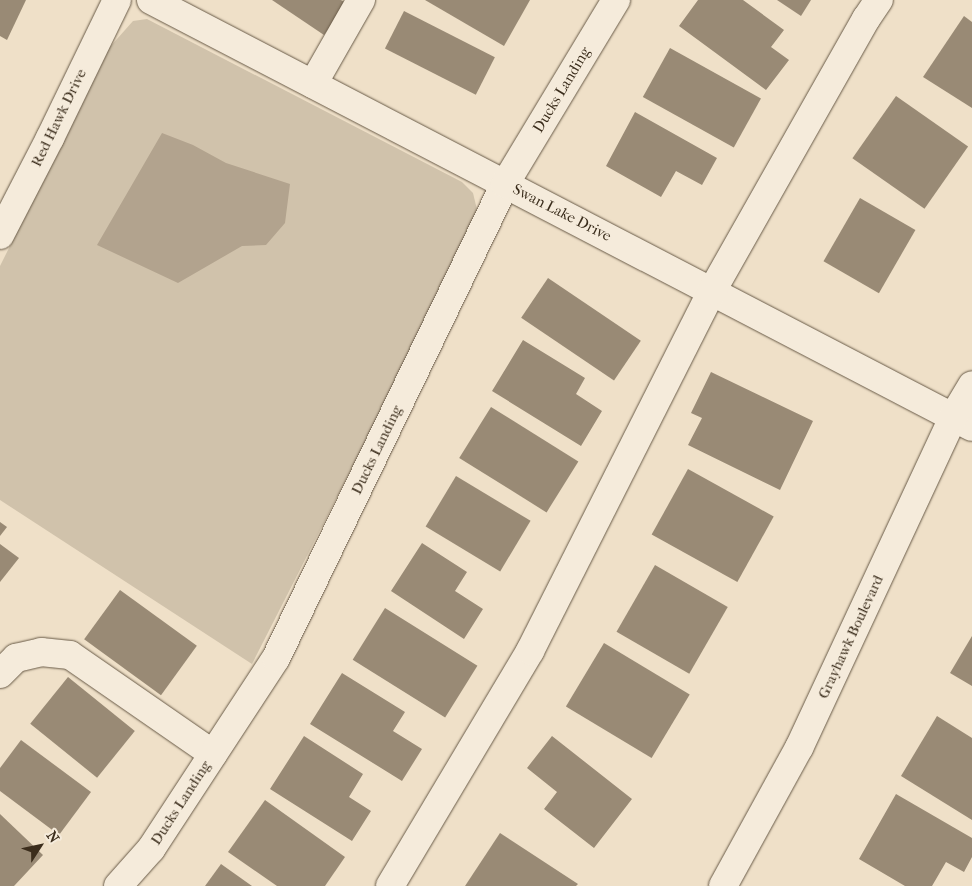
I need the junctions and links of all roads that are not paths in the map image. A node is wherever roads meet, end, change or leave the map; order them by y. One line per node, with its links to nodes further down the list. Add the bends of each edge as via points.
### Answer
1 (117, 0): 8 (street, Red Hawk Drive)
2 (151, 0): 6 (street, Swan Lake Drive)
3 (361, 0): 6 (street)
4 (616, 0): 7 (street, Ducks Landing)
5 (879, 0): 9 (street)
6 (313, 84): 7 (street, Swan Lake Drive)
7 (505, 184): 9 (street, Swan Lake Drive); 13 (street, Ducks Landing, via 276,658)
8 (0, 235)
9 (712, 291): 11 (street, Swan Lake Drive); 15 (street, via 530,651)
10 (972, 385): 11 (street, Grayhawk Boulevard)
11 (962, 422): 16 (street, Grayhawk Boulevard, via 800,748)
12 (0, 674): 13 (street, via 16,658 41,652 70,655)
13 (213, 754): 14 (street, Ducks Landing, via 151,849)
14 (118, 886)
15 (390, 886)
16 (723, 886)

